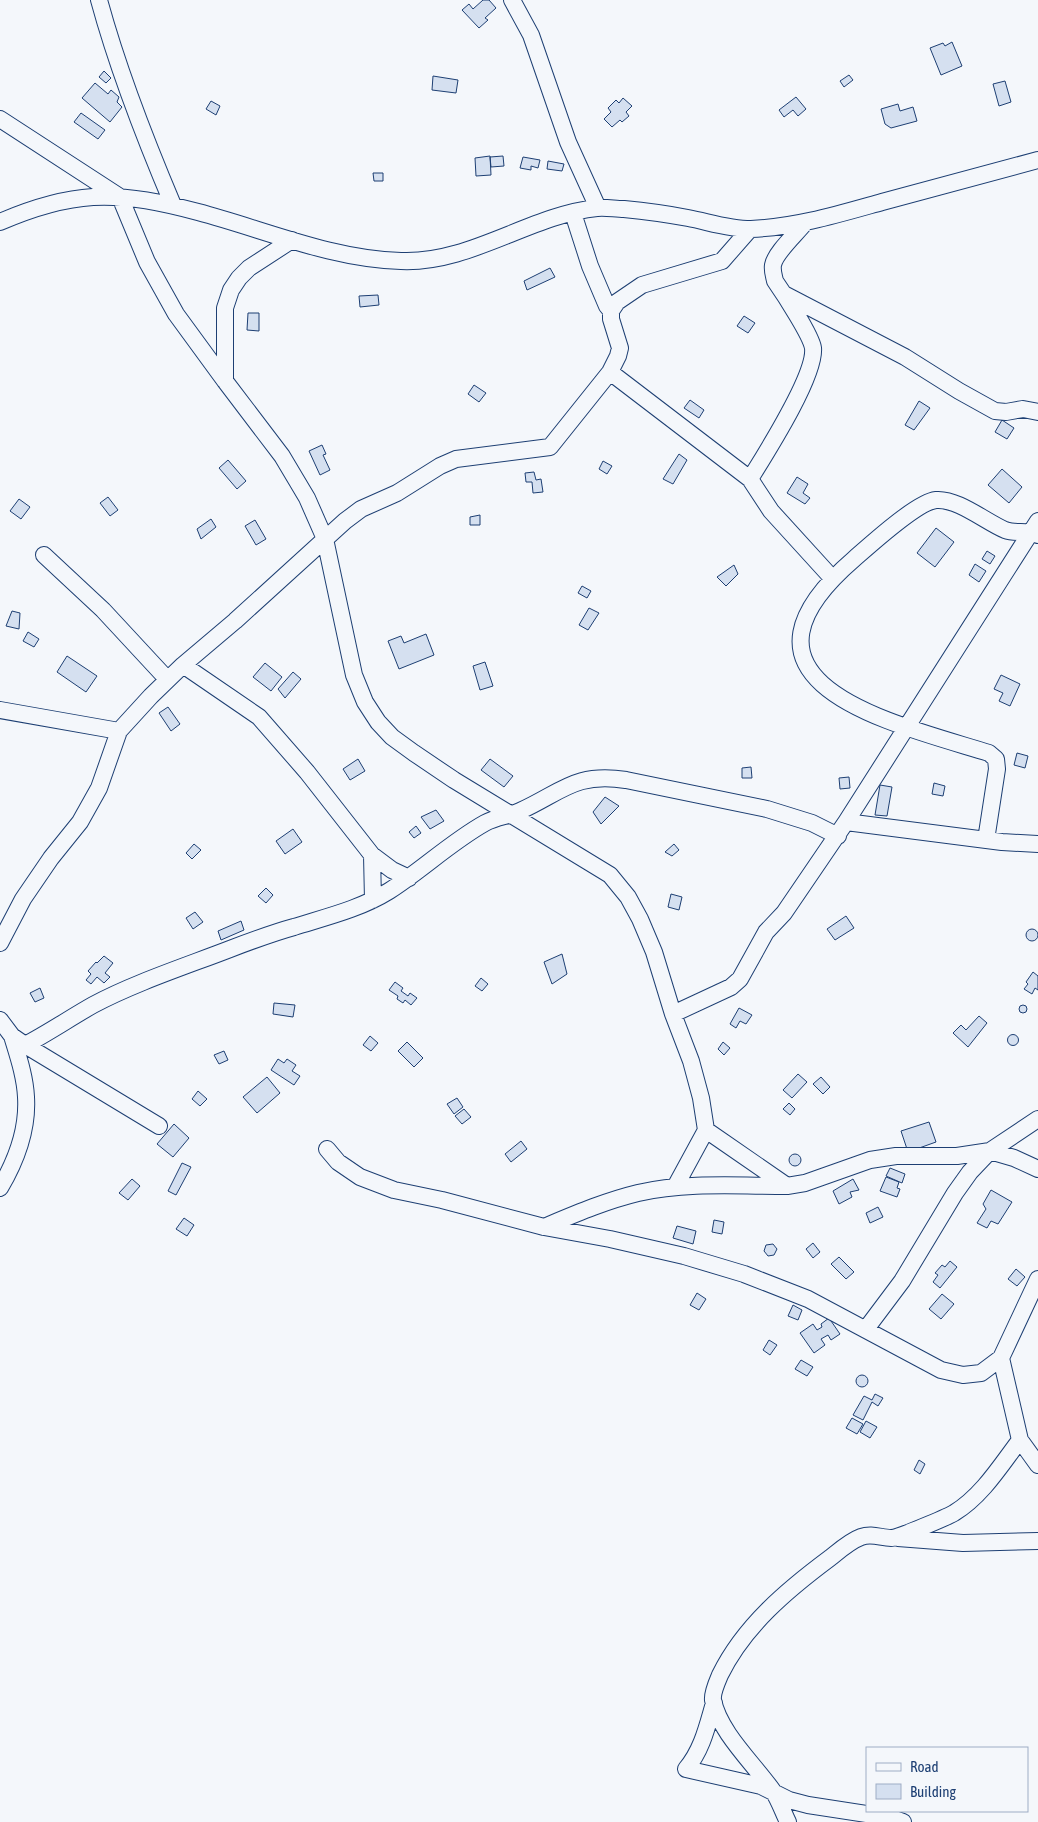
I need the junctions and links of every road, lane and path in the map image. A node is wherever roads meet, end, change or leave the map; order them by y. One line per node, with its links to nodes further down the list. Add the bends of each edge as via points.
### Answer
1 (99, 0): 6 (street, via 148,146)
2 (512, 0): 7 (street, via 531,35 568,142)
3 (0, 119): 5 (street)
4 (1038, 160): 10 (street)
5 (120, 197): 6 (street); 9 (street, via 65,200); 16 (street, via 147,262 176,314)
6 (173, 205): 12 (street)
7 (598, 208): 8 (street); 11 (street, via 636,210)
8 (573, 213): 12 (street, via 465,251 435,259 404,262 329,252); 14 (street, via 590,266)
9 (0, 222)
10 (804, 224): 11 (street); 13 (street, via 773,264 776,281)
11 (750, 229): 14 (street, via 722,261 642,286 617,302)
12 (292, 240): 16 (street, via 249,268 231,290 225,308)
13 (784, 294): 17 (street, via 905,357 995,411 1023,409); 18 (street, via 813,347 812,363 792,406)
14 (611, 311): 15 (street, via 620,348)
15 (610, 372): 18 (street); 20 (street, via 550,447 456,459 397,493 361,509)
16 (225, 381): 20 (street, via 282,456 307,498)
17 (1038, 412)
18 (750, 479): 22 (street, via 771,511)
19 (1036, 529): 22 (street, via 1018,533 1005,530 954,503 933,500 888,529); 26 (street)
20 (325, 539): 23 (street); 28 (street, via 354,674 365,702 378,722 414,753)
21 (44, 556): 24 (street, via 103,610)
22 (832, 578): 26 (street, via 807,614 800,631 802,656 808,670 836,696)
23 (183, 665): 24 (street); 32 (street, via 245,706 269,727)
24 (167, 679): 27 (street)
25 (0, 710): 27 (street)
26 (906, 727): 29 (street); 30 (street, via 989,753 996,759)
27 (119, 731): 35 (street, via 98,788 80,822 23,899)
28 (510, 814): 29 (street, via 567,785 609,777 767,809); 33 (street, via 471,832); 36 (street, via 610,875 628,897 654,952)
29 (842, 829): 30 (street); 36 (street, via 784,914 766,932 740,979 731,987)
30 (986, 840): 31 (street)
31 (1038, 844)
32 (372, 855): 33 (street); 34 (street)
33 (409, 878): 34 (street)
34 (373, 900): 38 (street, via 230,949 128,989)
35 (0, 942)
36 (673, 1014): 41 (street, via 691,1062)
37 (0, 1020): 38 (street)
38 (19, 1041): 40 (street); 47 (street, via 26,1097 24,1121 18,1152)
39 (1038, 1119): 43 (street)
40 (159, 1126)
41 (706, 1130): 45 (street); 46 (street)
42 (327, 1149): 48 (street, via 338,1162 360,1176 394,1190)
43 (990, 1151): 44 (street); 45 (street, via 958,1156 896,1156 870,1160 805,1183); 50 (street, via 955,1192 902,1281)
44 (1038, 1169)
45 (787, 1186): 46 (street)
46 (675, 1187): 48 (street, via 594,1206)
47 (0, 1188)
48 (544, 1227): 50 (street, via 684,1256 735,1272 808,1299)
49 (1038, 1279): 51 (street)
50 (866, 1329): 51 (street, via 940,1370 963,1375 981,1373)
51 (1001, 1358): 52 (street)
52 (1020, 1440): 53 (street); 54 (street, via 968,1503 953,1514)
53 (1038, 1466)
54 (893, 1538): 55 (street, via 963,1542); 56 (street, via 862,1537 798,1581 742,1639 718,1680)
55 (1038, 1541)
56 (714, 1703): 57 (street, via 734,1742); 57 (street, via 696,1758 686,1769 742,1780)
57 (774, 1793): 58 (street); 59 (street, via 808,1805)
58 (788, 1822)
59 (903, 1822)

